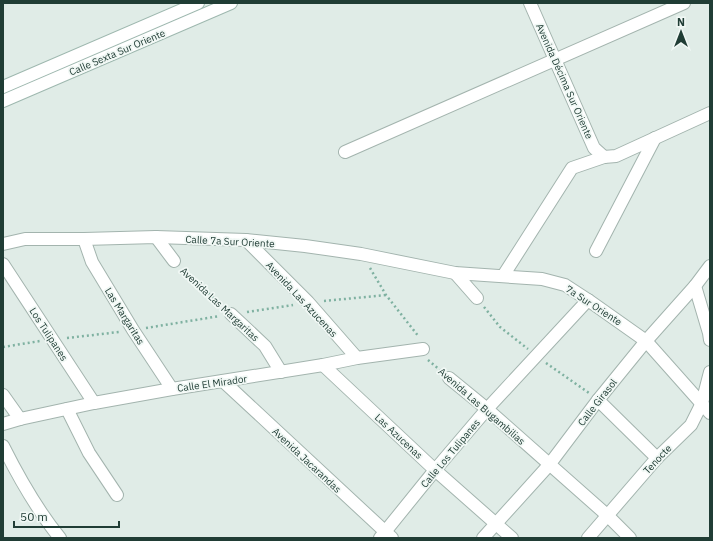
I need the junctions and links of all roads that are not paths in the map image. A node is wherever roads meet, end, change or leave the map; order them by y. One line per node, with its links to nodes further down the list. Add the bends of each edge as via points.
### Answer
1 (198, 3): 5 (street, Calle Sexta Sur Oriente)
2 (231, 3): 6 (street, Calle Sexta Sur Oriente)
3 (530, 3): 7 (street, Avenida Décima Sur Oriente)
4 (684, 3): 7 (street)
5 (148, 24): 6 (street); 8 (street, Calle Sexta Sur Oriente)
6 (153, 37): 9 (street, Calle Sexta Sur Oriente)
7 (555, 60): 12 (street); 13 (street, Avenida Décima Sur Oriente, via 594,148)
8 (3, 87)
9 (3, 101)
10 (710, 113): 11 (street)
11 (655, 138): 13 (street, via 616,156); 18 (street)
12 (345, 152)
13 (604, 157): 23 (street, via 572,168)
14 (156, 237): 15 (street, Calle 7a Sur Oriente); 16 (street, Calle 7a Sur Oriente); 19 (street, Avenida Las Margaritas)
15 (84, 239): 17 (street, Calle 7a Sur Oriente, via 25,239); 37 (street, Las Margaritas, via 92,262)
16 (246, 240): 22 (street, Calle 7a Sur Oriente, via 361,254); 31 (street, Avenida Las Azucenas, via 308,302)
17 (3, 244)
18 (596, 251)
19 (174, 261)
20 (3, 264): 40 (street, Los Tulipanes)
21 (710, 266): 24 (street, Calle Girasol)
22 (454, 273): 23 (street, 7a Sur Oriente); 25 (street)
23 (503, 276): 26 (street, 7a Sur Oriente, via 542,278 565,285)
24 (695, 286): 28 (street); 29 (street, Calle Girasol)
25 (477, 298)
26 (588, 300): 29 (street, 7a Sur Oriente); 42 (street, Calle Los Tulipanes)
27 (231, 314): 33 (street, Avenida Las Margaritas, via 265,346)
28 (710, 340)
29 (646, 341): 39 (street, Calle Girasol); 41 (street, 7a Sur Oriente)
30 (423, 349): 31 (street, Calle El Mirador)
31 (357, 358): 32 (street, Calle El Mirador)
32 (323, 366): 33 (street, Calle El Mirador); 50 (street, Las Azucenas)
33 (281, 372): 36 (street, Calle El Mirador)
34 (710, 372): 41 (street, Tenocte)
35 (449, 378): 42 (street, Avenida Las Bugambilias)
36 (223, 381): 37 (street, Calle El Mirador); 54 (street, Avenida Jacarandas)
37 (172, 389): 40 (street, Calle El Mirador)
38 (3, 395): 45 (street)
39 (598, 400): 48 (street); 49 (street, Calle Girasol)
40 (94, 403): 43 (street, Calle El Mirador)
41 (702, 403): 44 (street, 7a Sur Oriente); 48 (street, Tenocte, via 691,425)
42 (487, 409): 49 (street, Avenida Las Bugambilias); 50 (street, Calle Los Tulipanes)
43 (67, 410): 45 (street, Calle El Mirador); 51 (street, via 89,453)
44 (710, 413)
45 (20, 419): 46 (street, Calle El Mirador)
46 (3, 424)
47 (3, 446): 55 (street, via 32,499)
48 (657, 458): 52 (street, Tenocte)
49 (549, 465): 52 (street, Avenida Las Bugambilias); 53 (street, Calle Girasol)
50 (435, 470): 53 (street, Las Azucenas); 54 (street, Calle Los Tulipanes)
51 (117, 495)
52 (608, 516): 58 (street, Tenocte); 59 (street, Avenida Las Bugambilias)
53 (497, 524): 56 (street, Calle Girasol); 57 (street, Las Azucenas)
54 (386, 536)
55 (60, 538)
56 (483, 538)
57 (512, 538)
58 (588, 538)
59 (630, 538)

